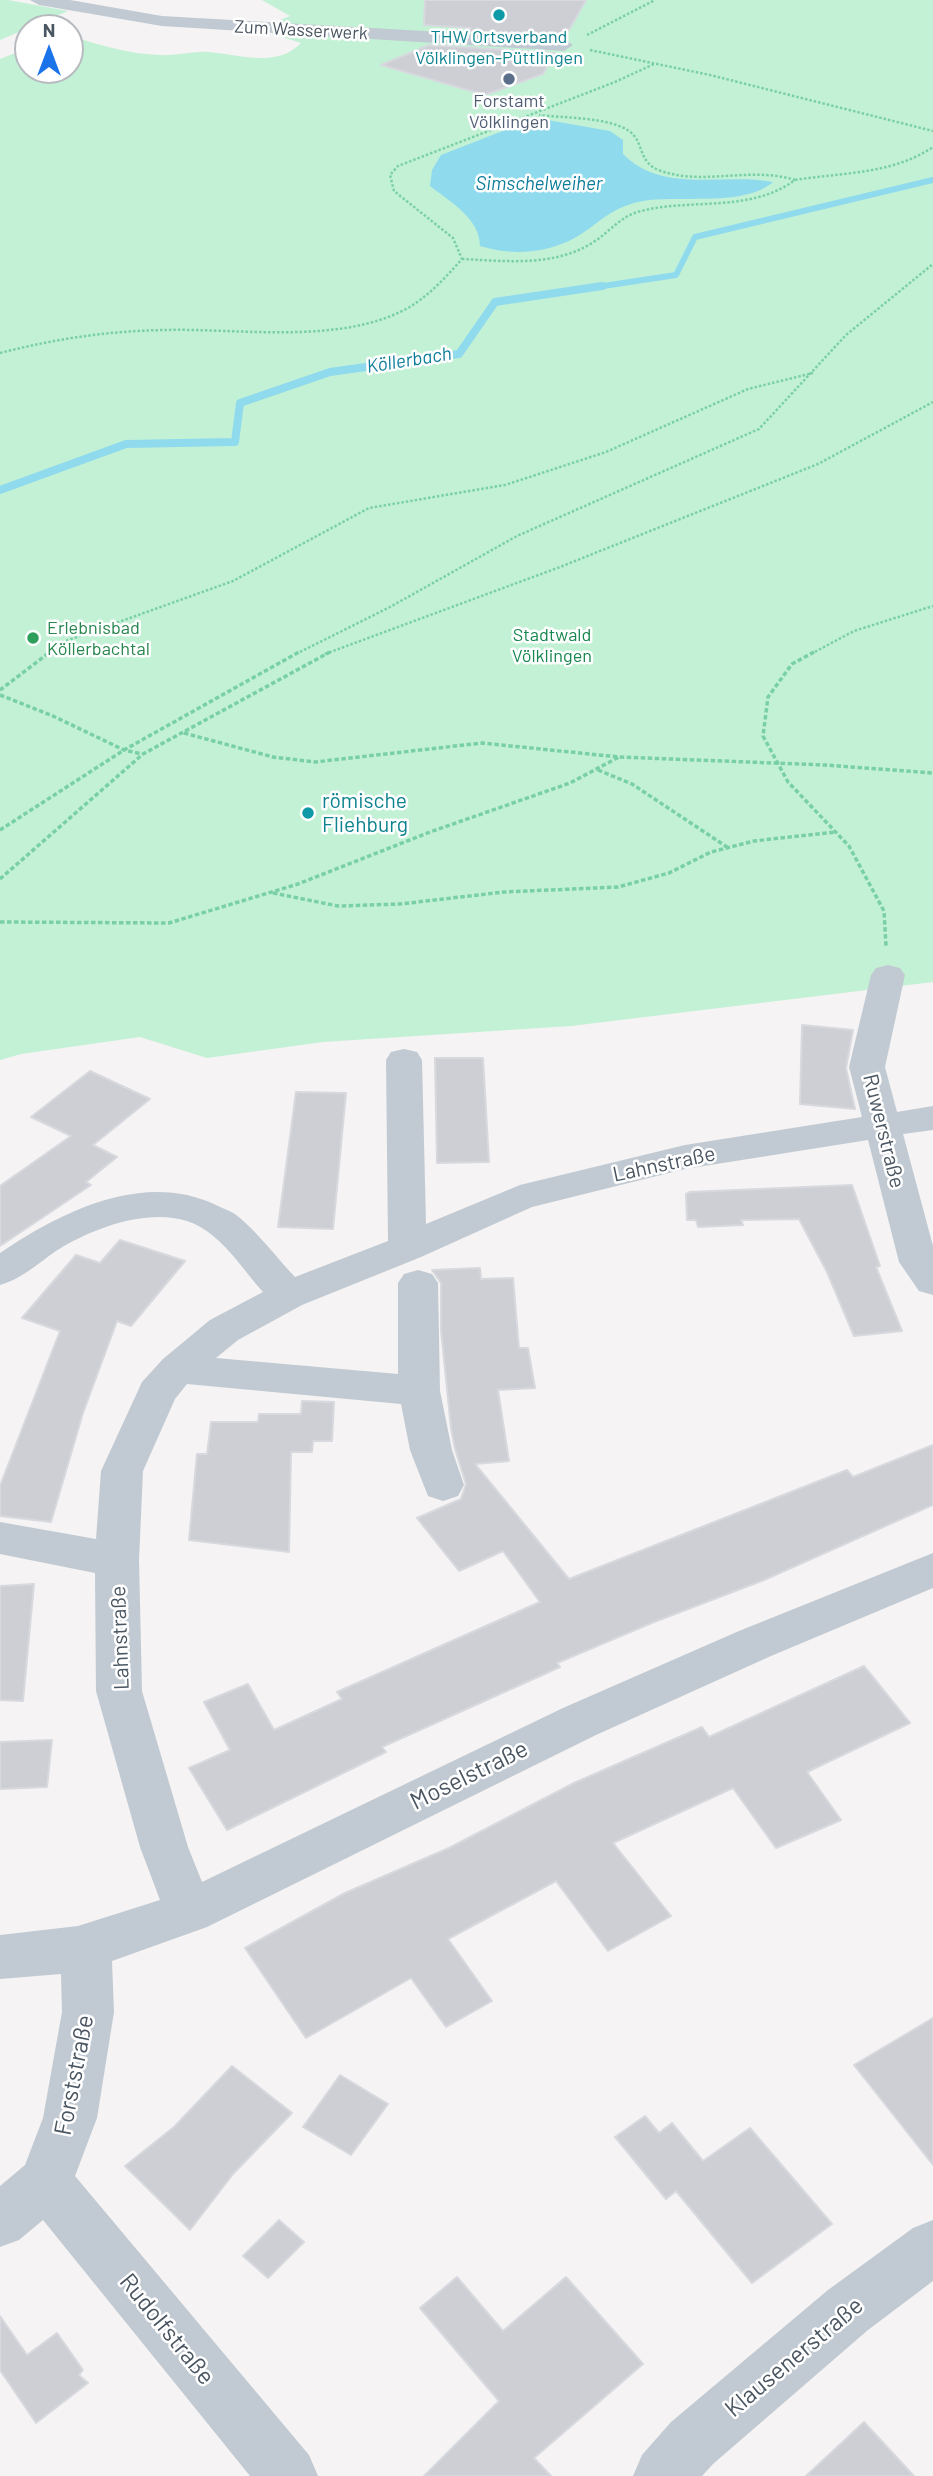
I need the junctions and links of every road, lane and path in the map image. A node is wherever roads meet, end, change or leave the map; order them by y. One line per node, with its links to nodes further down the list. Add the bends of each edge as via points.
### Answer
1 (39, 0): 3 (street, Zum Wasserwerk, via 162,21)
2 (655, 0): 3 (path)
3 (564, 45): 4 (path)
4 (654, 64): 5 (path); 6 (path)
5 (538, 115): 8 (path, via 629,131 637,140 638,153 648,165 663,172 761,173); 9 (path, via 398,166 390,175 394,191 453,238)
6 (933, 131)
7 (933, 147): 8 (path, via 894,167)
8 (795, 180): 9 (path, via 782,192 762,199 664,205 631,213 591,244 556,257 510,262)
9 (461, 259): 11 (path, via 447,277 405,310 356,326 109,333 47,340)
10 (933, 264): 12 (path, via 846,335)
11 (0, 353)
12 (813, 373): 15 (path, via 748,389 606,452 505,485 369,508 233,581 64,642); 17 (path, via 760,429 517,536)
13 (933, 402): 16 (path, via 818,464 560,568 319,656)
14 (933, 606): 20 (path, via 854,631 792,664 768,696 763,736)
15 (0, 693): 17 (path)
16 (183, 733): 18 (path); 19 (path, via 273,757 315,762 482,743)
17 (124, 750): 18 (path); 23 (path)
18 (143, 754): 26 (path)
19 (619, 757): 20 (path); 21 (path)
20 (778, 763): 22 (path); 24 (path, via 788,782)
21 (597, 770): 25 (path, via 621,777); 27 (path)
22 (933, 773)
23 (0, 830)
24 (835, 832): 25 (path); 29 (path, via 849,846 884,911)
25 (729, 848): 27 (path, via 669,873 618,887 338,906)
26 (0, 879)
27 (272, 893): 28 (path, via 169,923)
28 (0, 922)
29 (888, 975): 32 (street, Ruwerstraße, via 867,1067)
30 (404, 1060): 33 (street)
31 (933, 1118): 32 (street, Lahnstraße)
32 (881, 1125): 33 (street, Lahnstraße, via 685,1157 520,1197); 35 (street, Ruwerstraße, via 918,1262)
33 (413, 1266): 36 (street, Lahnstraße, via 354,1266); 38 (street)
34 (0, 1272): 36 (street, via 63,1231 99,1216 153,1204 192,1209 225,1225)
35 (933, 1282)
36 (288, 1295): 37 (street, Lahnstraße, via 224,1330)
37 (177, 1369): 38 (street); 41 (street, Lahnstraße, via 157,1392 122,1471)
38 (419, 1391): 39 (street)
39 (443, 1485)
40 (0, 1538): 41 (street)
41 (117, 1560): 43 (street, Lahnstraße, via 119,1691 164,1847)
42 (933, 1570): 43 (street, Moselstraße, via 639,1693)
43 (189, 1912): 44 (street, Moselstraße)
44 (86, 1947): 45 (street, Moselstraße); 46 (street, Forststraße, via 89,2012 70,2118)
45 (0, 1957)
46 (46, 2182): 47 (street, Forststraße); 49 (street, Rudolfstraße)
47 (0, 2221)
48 (933, 2247): 50 (street, Klausenerstraße, via 848,2309 692,2443)
49 (288, 2476)
50 (663, 2476)

